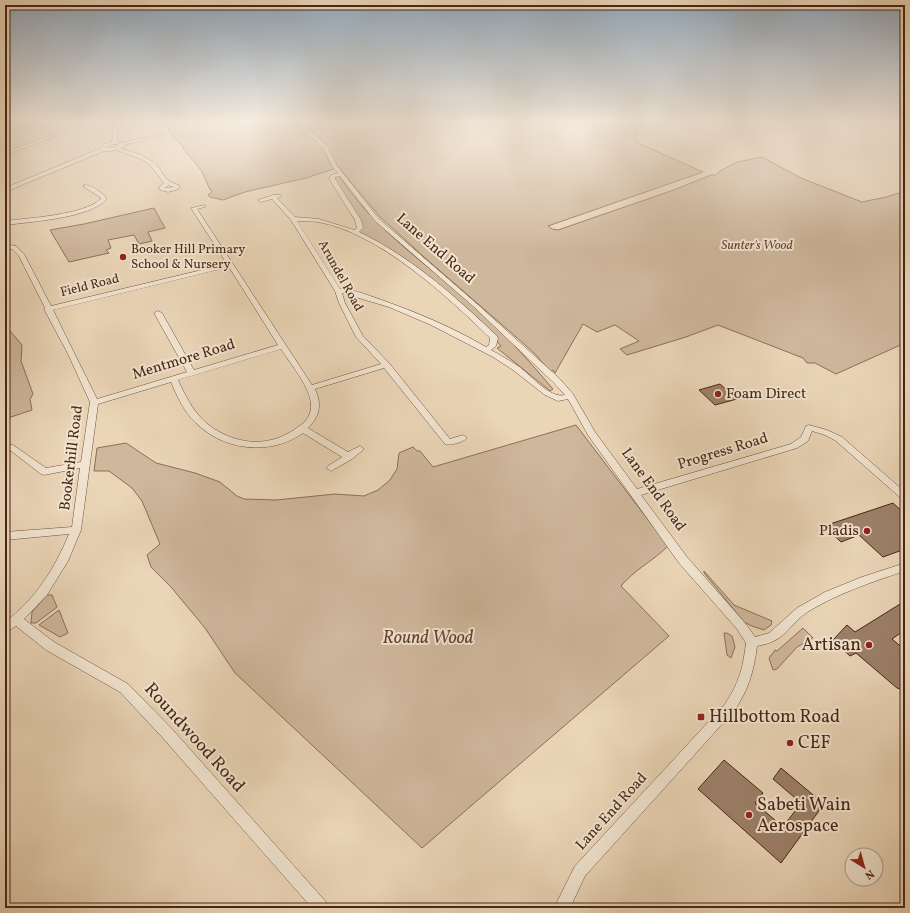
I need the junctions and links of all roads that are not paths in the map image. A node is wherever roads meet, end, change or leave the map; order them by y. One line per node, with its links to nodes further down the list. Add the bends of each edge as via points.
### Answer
1 (67, 164): 7 (street)
2 (151, 164): 5 (street)
3 (334, 164): 4 (street, Lane End Road)
4 (342, 174): 12 (street, via 333,176 332,179 358,220 360,228); 24 (street, Lane End Road, via 377,220 545,369)
5 (167, 183)
6 (86, 185): 11 (street, via 104,199 93,208)
7 (5, 190)
8 (261, 200): 10 (street, Arundel Road, via 276,197)
9 (203, 206): 14 (street, via 194,208)
10 (293, 219): 12 (street, via 303,218 328,223); 15 (street, Arundel Road)
11 (5, 223)
12 (355, 232): 19 (street, via 413,268 477,321 494,338 492,346)
13 (5, 246): 16 (street, Bookerhill Road, via 14,247 22,255)
14 (230, 265): 16 (street, Field Road); 18 (street)
15 (338, 291): 19 (street, via 346,291 418,315); 20 (street, Arundel Road, via 360,337)
16 (48, 309): 25 (street, Bookerhill Road)
17 (158, 313): 21 (street)
18 (282, 346): 21 (street, Mentmore Road); 23 (street)
19 (487, 349): 24 (street, via 525,374 551,396)
20 (386, 365): 23 (street); 27 (street, Arundel Road, via 448,442)
21 (191, 372): 22 (street, Mentmore Road)
22 (173, 378): 25 (street, Mentmore Road); 26 (street, via 190,414 204,427 228,440 256,445 279,441)
23 (310, 388): 26 (street, via 315,398 314,414)
24 (570, 396): 33 (street, Lane End Road, via 591,433)
25 (94, 402): 31 (street, Bookerhill Road)
26 (303, 429): 30 (street)
27 (463, 438)
28 (10, 448): 31 (street, via 44,472)
29 (360, 449): 30 (street)
30 (349, 457): 32 (street)
31 (86, 464): 35 (street, Bookerhill Road)
32 (331, 468)
33 (636, 493): 34 (street, Progress Road, via 794,446 805,439 809,428 832,434 839,439); 39 (street, Lane End Road, via 683,560)
34 (905, 497)
35 (76, 530): 36 (street); 38 (street, Bookerhill Road, via 63,561 43,592)
36 (5, 536)
37 (905, 567): 39 (street, via 858,582 831,594 803,609 774,637)
38 (10, 624): 40 (street, Roundwood Road, via 124,688)
39 (752, 642): 41 (street, Lane End Road, via 745,679 729,708 580,871)
40 (322, 908)
41 (562, 908)

